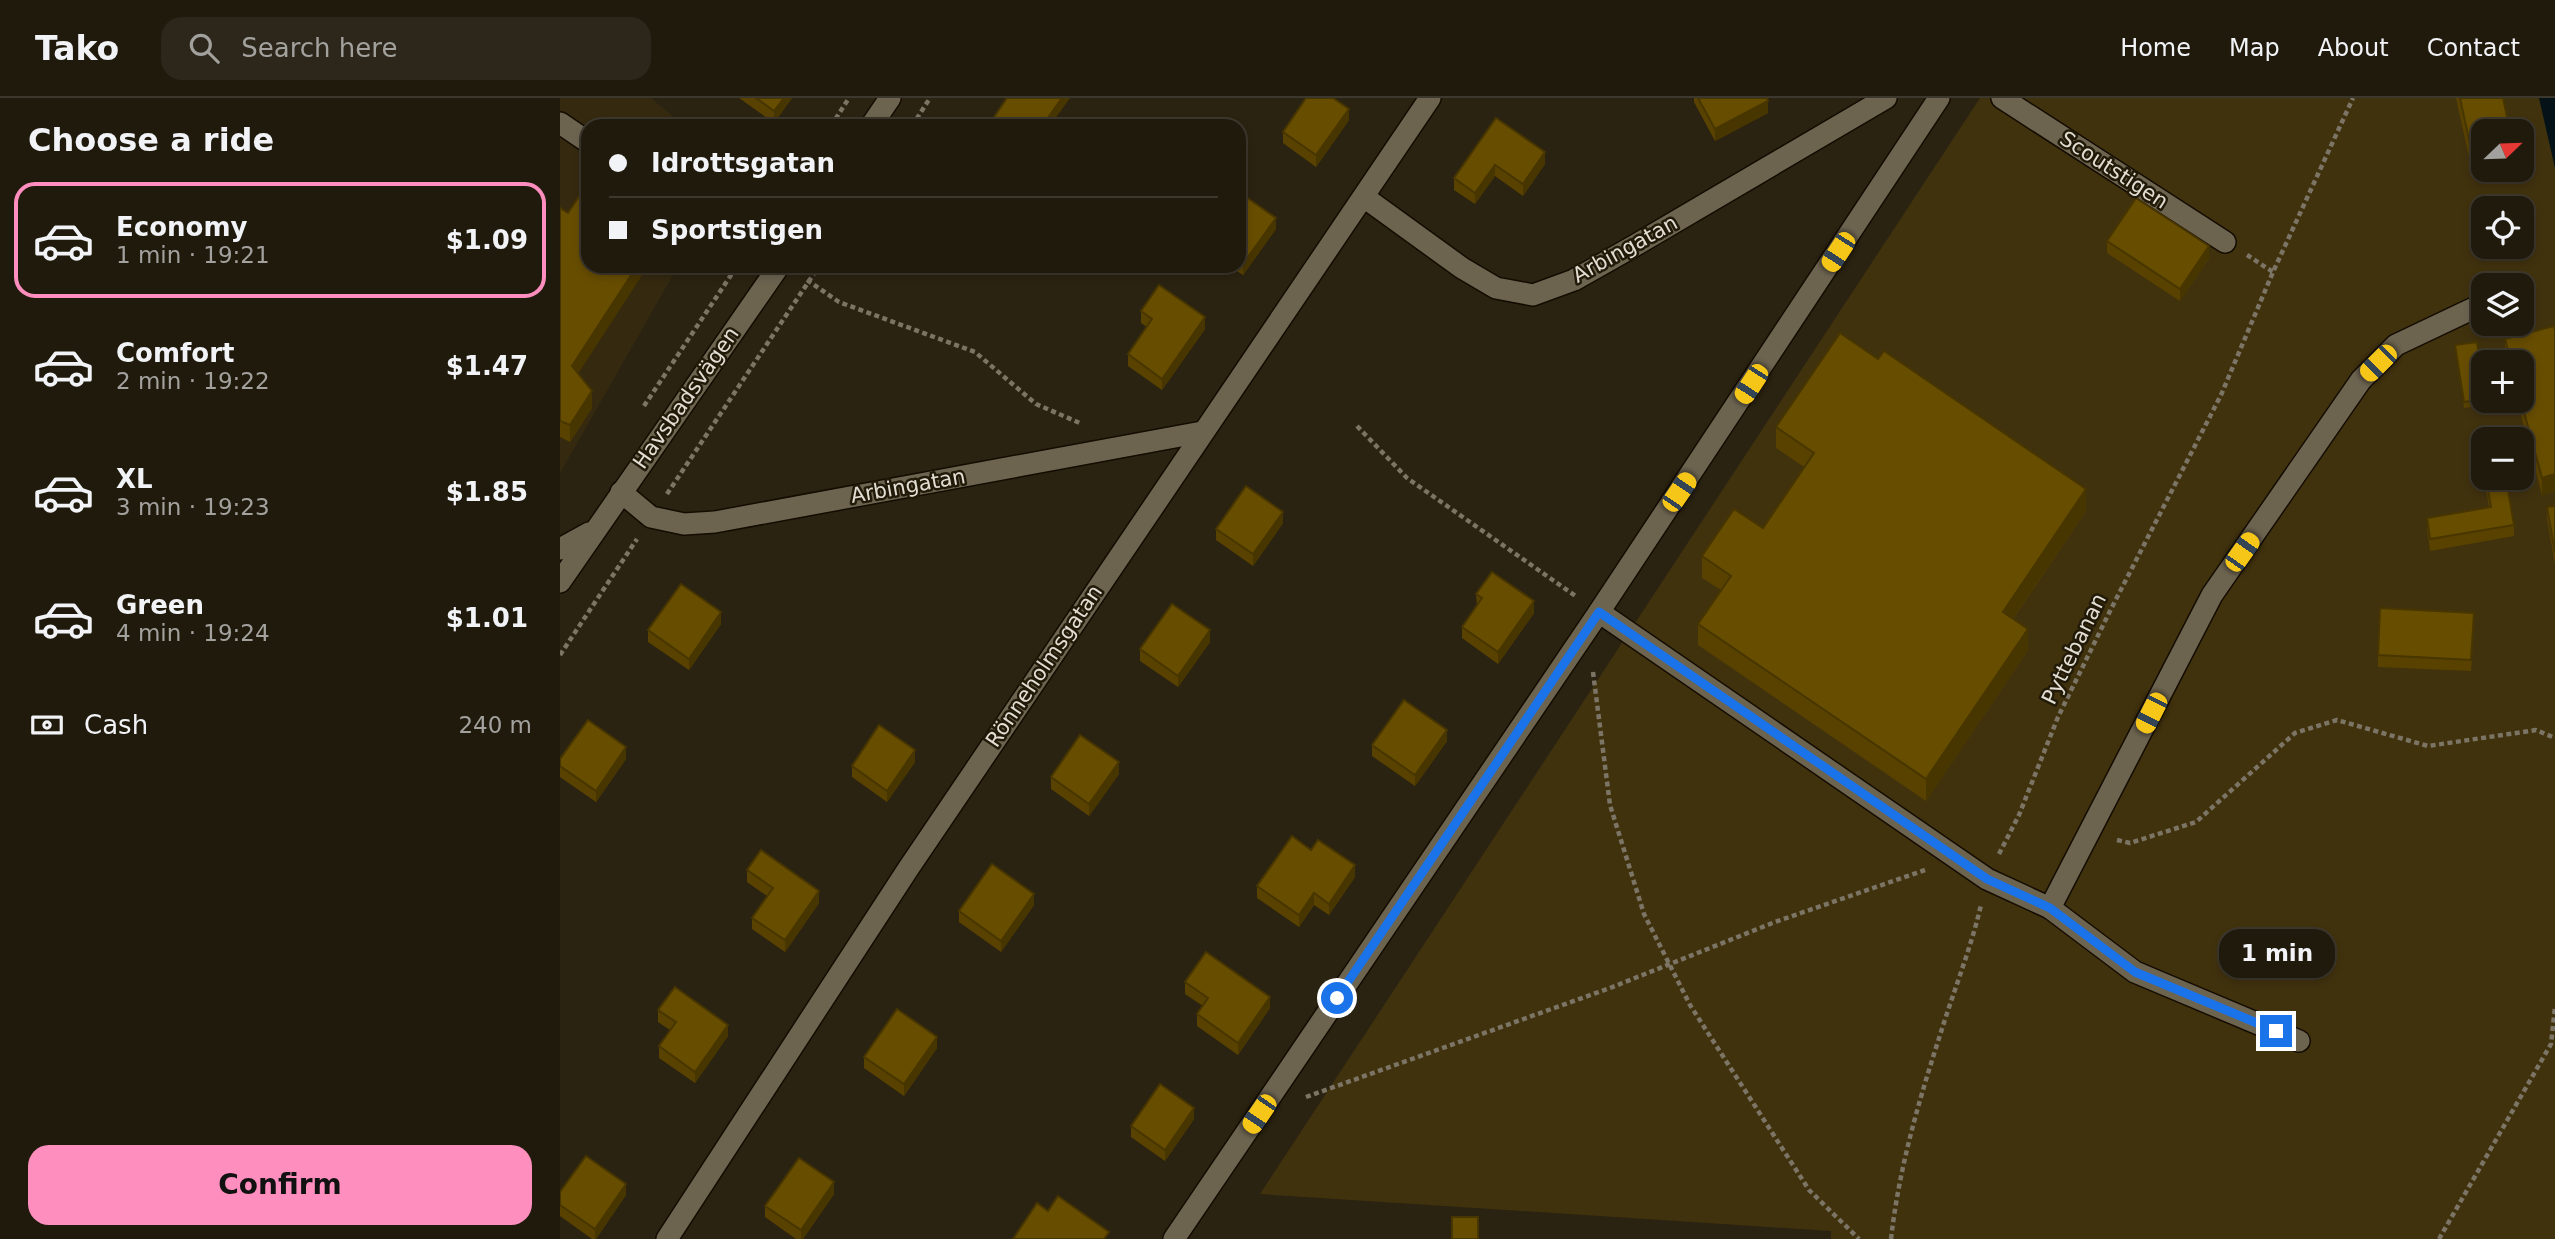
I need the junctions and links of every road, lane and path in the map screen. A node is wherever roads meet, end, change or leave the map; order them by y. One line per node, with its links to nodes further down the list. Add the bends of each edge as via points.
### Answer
1 (849, 98): 9 (path)
2 (890, 98): 10 (street)
3 (930, 98): 11 (path)
4 (1430, 98): 14 (street, Rönneholmsgatan)
5 (1886, 98): 14 (street, Arbingatan, via 1574,280 1533,295 1496,288)
6 (1940, 98): 31 (street)
7 (2002, 98): 15 (street, Scoutstigen)
8 (2353, 98): 36 (path, Pyttebanan, via 2221,395 2064,705)
9 (836, 119)
10 (876, 119)
11 (916, 119)
12 (560, 123): 13 (street)
13 (581, 137)
14 (1364, 197): 25 (street, Rönneholmsgatan)
15 (2225, 242)
16 (732, 273): 22 (path)
17 (786, 273): 26 (street, Havsbadsvägen)
18 (793, 273): 20 (path)
19 (814, 273): 20 (path)
20 (808, 281): 23 (path, via 839,302 975,352 1036,404); 27 (path)
21 (2471, 310): 34 (street, via 2396,345 2361,380 2212,596)
22 (637, 417)
23 (1082, 424)
24 (1357, 426): 31 (path, via 1407,478)
25 (1202, 432): 27 (street, Arbingatan, via 715,522 684,524); 42 (street, Rönneholmsgatan, via 908,869)
26 (621, 492): 27 (street, Arbingatan); 28 (street, Havsbadsvägen)
27 (652, 517): 32 (path)
28 (594, 530): 29 (street, Havsbadsvägen); 30 (street, Havsbadsvägen)
29 (560, 550)
30 (560, 582)
31 (1593, 621): 35 (street); 38 (path, via 1610,805 1644,914); 41 (street)
32 (560, 655)
33 (2555, 738): 34 (path, via 2536,730 2428,746 2337,720 2295,733 2196,822 2130,843)
34 (2090, 831): 37 (street)
35 (1957, 858): 36 (street); 38 (path)
36 (1987, 879): 37 (street); 45 (path, Pyttebanan, via 1907,1146)
37 (2050, 908): 40 (street, via 2135,972)
38 (1669, 965): 41 (path); 44 (path, via 1809,1189)
39 (2555, 1007): 46 (path, via 2551,1044)
40 (2299, 1041)
41 (1259, 1114): 43 (street)
42 (667, 1239)
43 (1174, 1239)
44 (1859, 1239)
45 (1891, 1239)
46 (2439, 1239)

